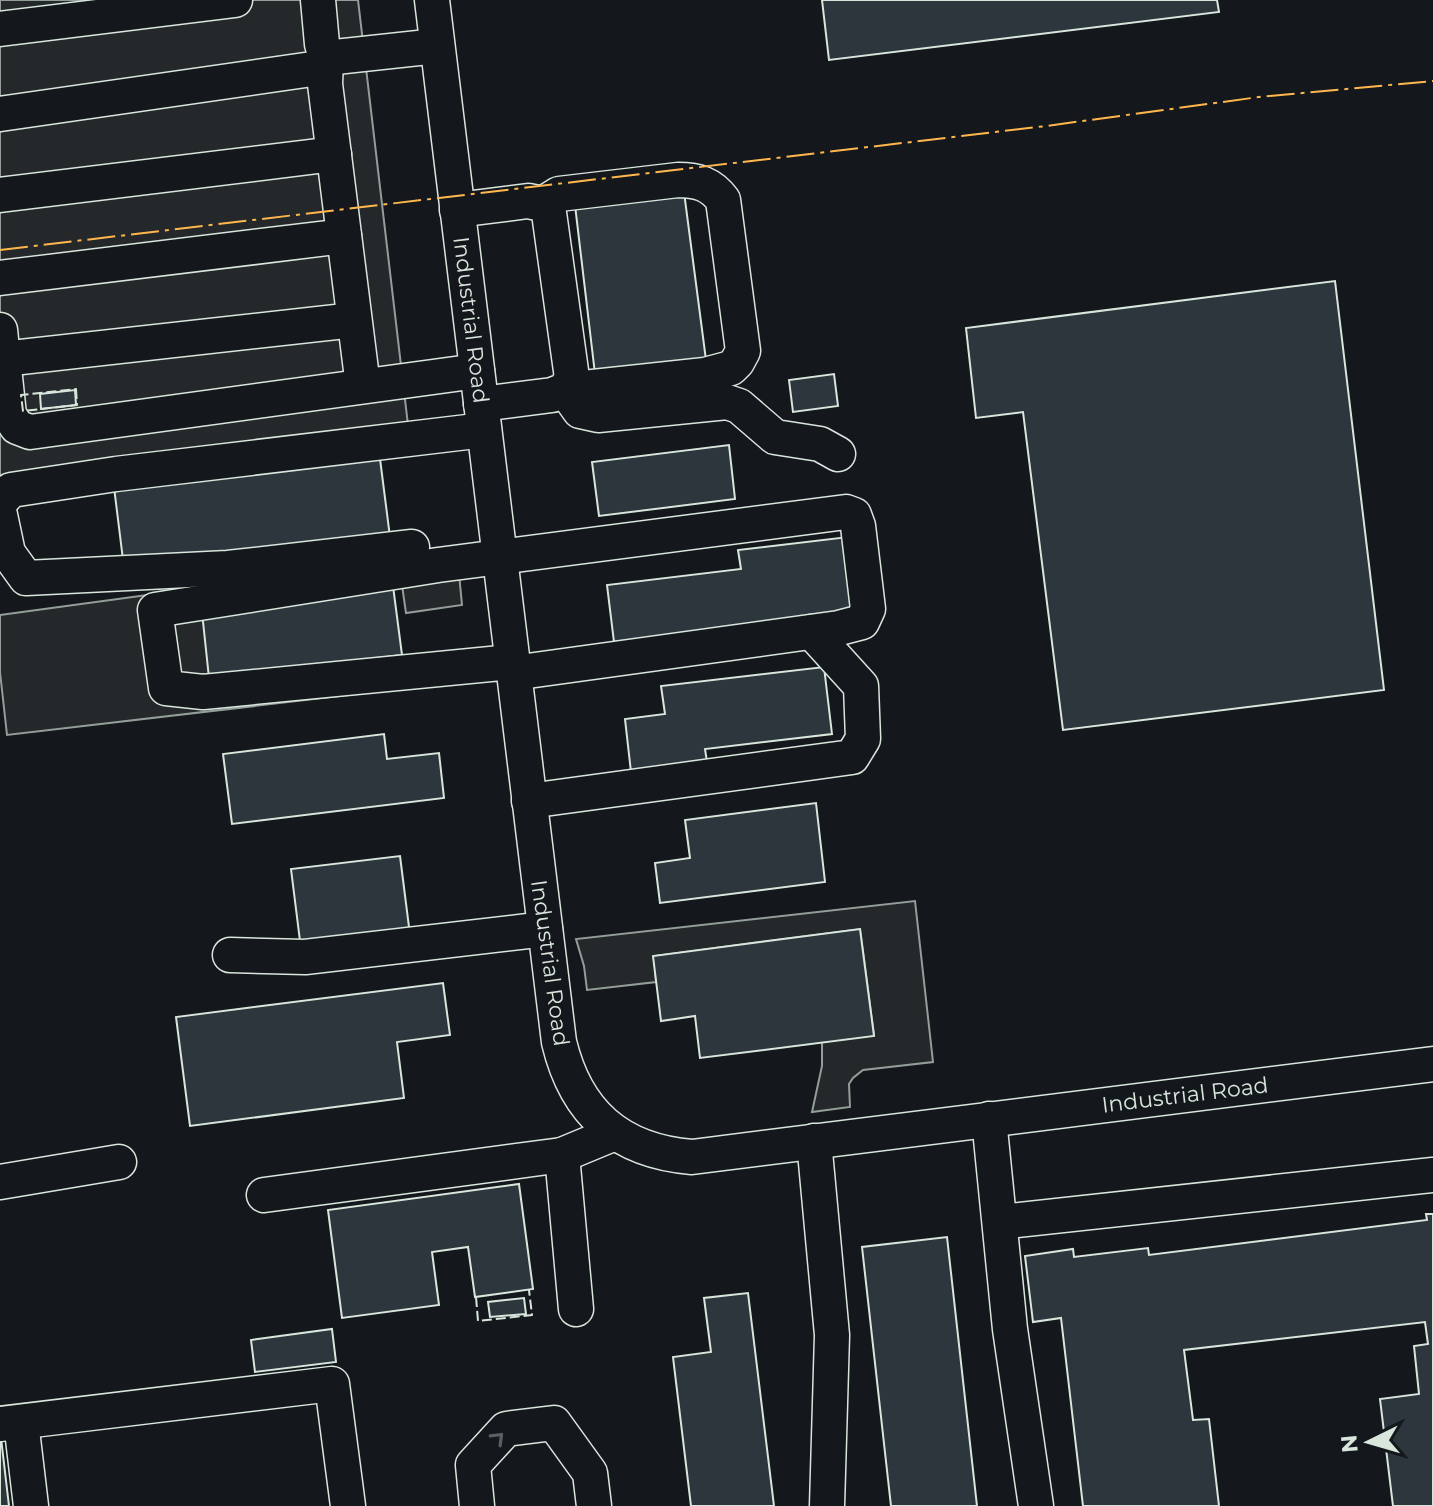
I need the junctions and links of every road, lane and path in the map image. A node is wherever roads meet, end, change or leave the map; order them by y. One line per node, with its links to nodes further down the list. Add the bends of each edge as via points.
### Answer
1 (235, 0): 4 (street)
2 (318, 0): 6 (street)
3 (432, 0): 5 (street, Industrial Road)
4 (0, 29)
5 (437, 46): 6 (street); 11 (street, Industrial Road)
6 (326, 63): 7 (street); 8 (street)
7 (0, 114)
8 (334, 154): 9 (street); 12 (street)
9 (0, 195)
10 (543, 204): 11 (street, via 528,201); 18 (street, via 549,213 572,378); 18 (street, via 559,194 678,180 715,189 723,200 743,351 731,368 705,375)
11 (457, 210): 16 (street, Industrial Road)
12 (344, 236): 13 (street); 14 (street)
13 (0, 278)
14 (354, 320): 15 (street); 17 (street)
15 (2, 344): 17 (street, via 9,415 17,427 30,432)
16 (477, 371): 17 (street); 19 (street, Industrial Road)
17 (363, 386)
18 (565, 390): 19 (street); 20 (street, via 580,411 598,415 727,402 775,437 820,444)
19 (483, 417): 21 (street, via 11,490); 23 (street, Industrial Road)
20 (838, 454)
21 (0, 502)
22 (0, 515): 23 (street, via 8,553 26,578)
23 (497, 548): 24 (street, via 846,512 854,515 858,526 868,609 862,622); 25 (street, Industrial Road); 25 (street, via 422,567 155,610 166,688 203,692)
24 (812, 632): 25 (street); 26 (street, via 861,686 863,739 852,757)
25 (512, 667): 26 (street, Industrial Road)
26 (529, 801): 27 (street, Industrial Road)
27 (545, 929): 28 (street, via 305,957); 31 (street, Industrial Road, via 564,1063 586,1105)
28 (230, 955)
29 (1433, 1064): 30 (street, Industrial Road)
30 (989, 1119): 32 (street, Industrial Road); 38 (street)
31 (615, 1133): 32 (street, Industrial Road, via 652,1151 692,1157); 33 (street)
32 (814, 1141): 45 (street, via 832,1335)
33 (562, 1155): 37 (street); 39 (street)
34 (119, 1162): 36 (street)
35 (1433, 1175): 38 (street)
36 (0, 1182)
37 (264, 1195)
38 (1000, 1222): 46 (street)
39 (576, 1309)
40 (10, 1423): 41 (street); 42 (street, via 332,1384)
41 (31, 1506)
42 (348, 1506)
43 (477, 1506): 44 (street, one-way to 44, via 473,1465 506,1429 554,1423 590,1473)
44 (594, 1506)
45 (827, 1506)
46 (1036, 1506)

